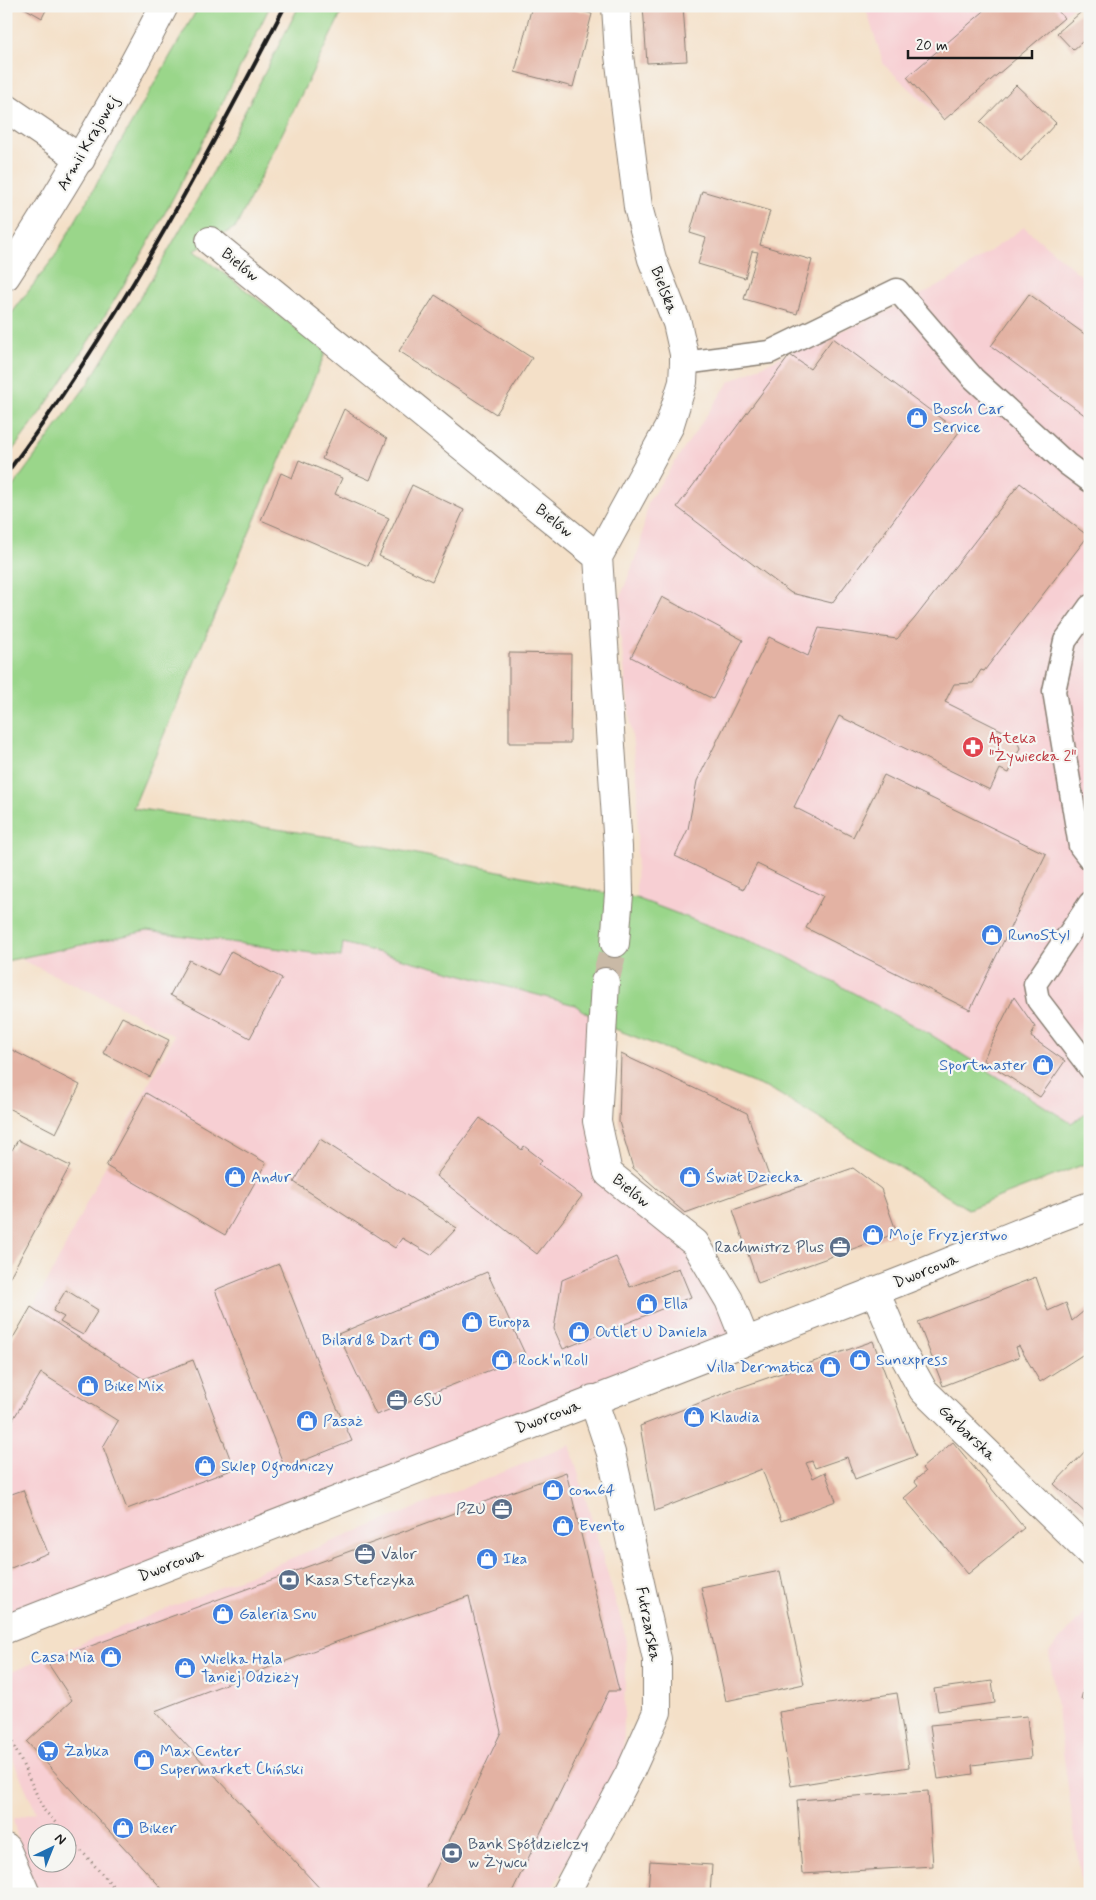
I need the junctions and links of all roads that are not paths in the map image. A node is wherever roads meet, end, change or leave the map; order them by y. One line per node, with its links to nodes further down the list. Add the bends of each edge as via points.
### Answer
1 (164, 6): 4 (street, Armii Krajowej)
2 (616, 6): 7 (street, Bielska, via 638,207 652,259 677,323)
3 (6, 108): 4 (street)
4 (81, 159): 6 (street, Armii Krajowej)
5 (210, 241): 9 (street, Bielów)
6 (6, 276)
7 (684, 363): 8 (lane, via 770,352 897,290 973,378); 9 (street, Bielska, via 683,382 669,427)
8 (1090, 481)
9 (598, 556): 13 (street, via 618,847 620,894)
10 (1090, 606): 11 (lane, via 1065,641 1054,691 1080,846)
11 (1090, 859)
12 (1090, 903): 15 (lane, via 1035,984 1038,1000)
13 (615, 942)
14 (605, 982): 18 (street, Bielów, via 597,1121 608,1172 695,1243 729,1300)
15 (1090, 1068)
16 (1090, 1206): 17 (street, Dworcowa, via 1053,1218)
17 (875, 1292): 18 (street, Dworcowa); 20 (street, Garbarska, via 898,1345 923,1390)
18 (745, 1340): 19 (street, Dworcowa)
19 (593, 1399): 21 (street, Dworcowa); 24 (street, Futrzarska, via 611,1453 657,1658 656,1712 628,1774)
20 (1090, 1553)
21 (6, 1629)
22 (6, 1848): 23 (street)
23 (26, 1894)
24 (565, 1894)

